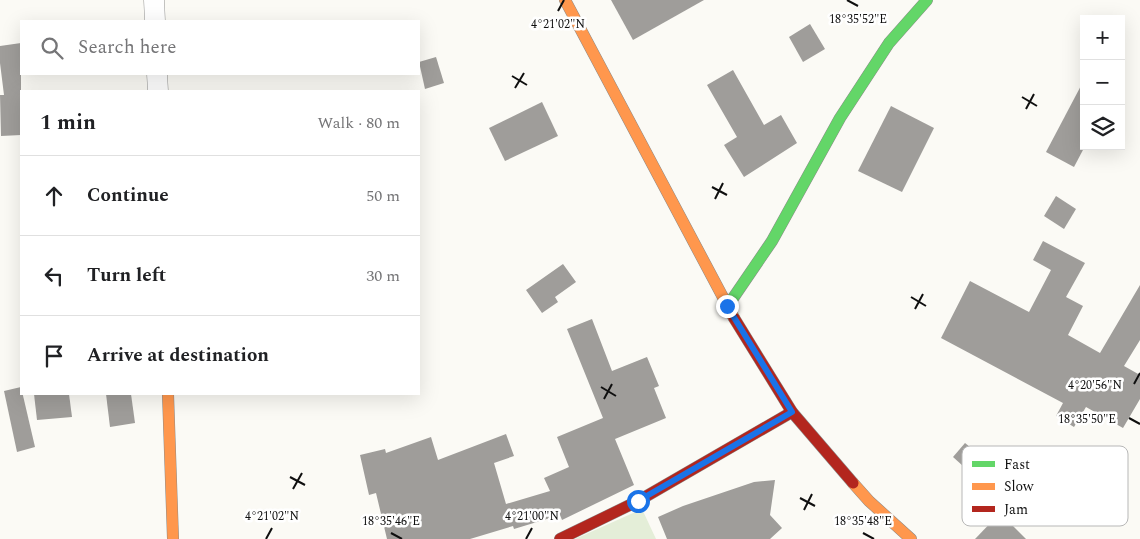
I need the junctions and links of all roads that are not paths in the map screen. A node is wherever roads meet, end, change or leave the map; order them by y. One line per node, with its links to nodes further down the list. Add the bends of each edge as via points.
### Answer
1 (154, 0): 4 (street)
2 (565, 0): 7 (street)
3 (927, 0): 7 (street, via 889,43 840,118 772,242)
4 (155, 20)
5 (157, 75): 6 (street)
6 (158, 90)
7 (727, 306): 9 (street)
8 (168, 395): 10 (street)
9 (792, 412): 11 (street, via 638,501); 12 (street, via 869,501)
10 (173, 539)
11 (560, 539)
12 (911, 539)

